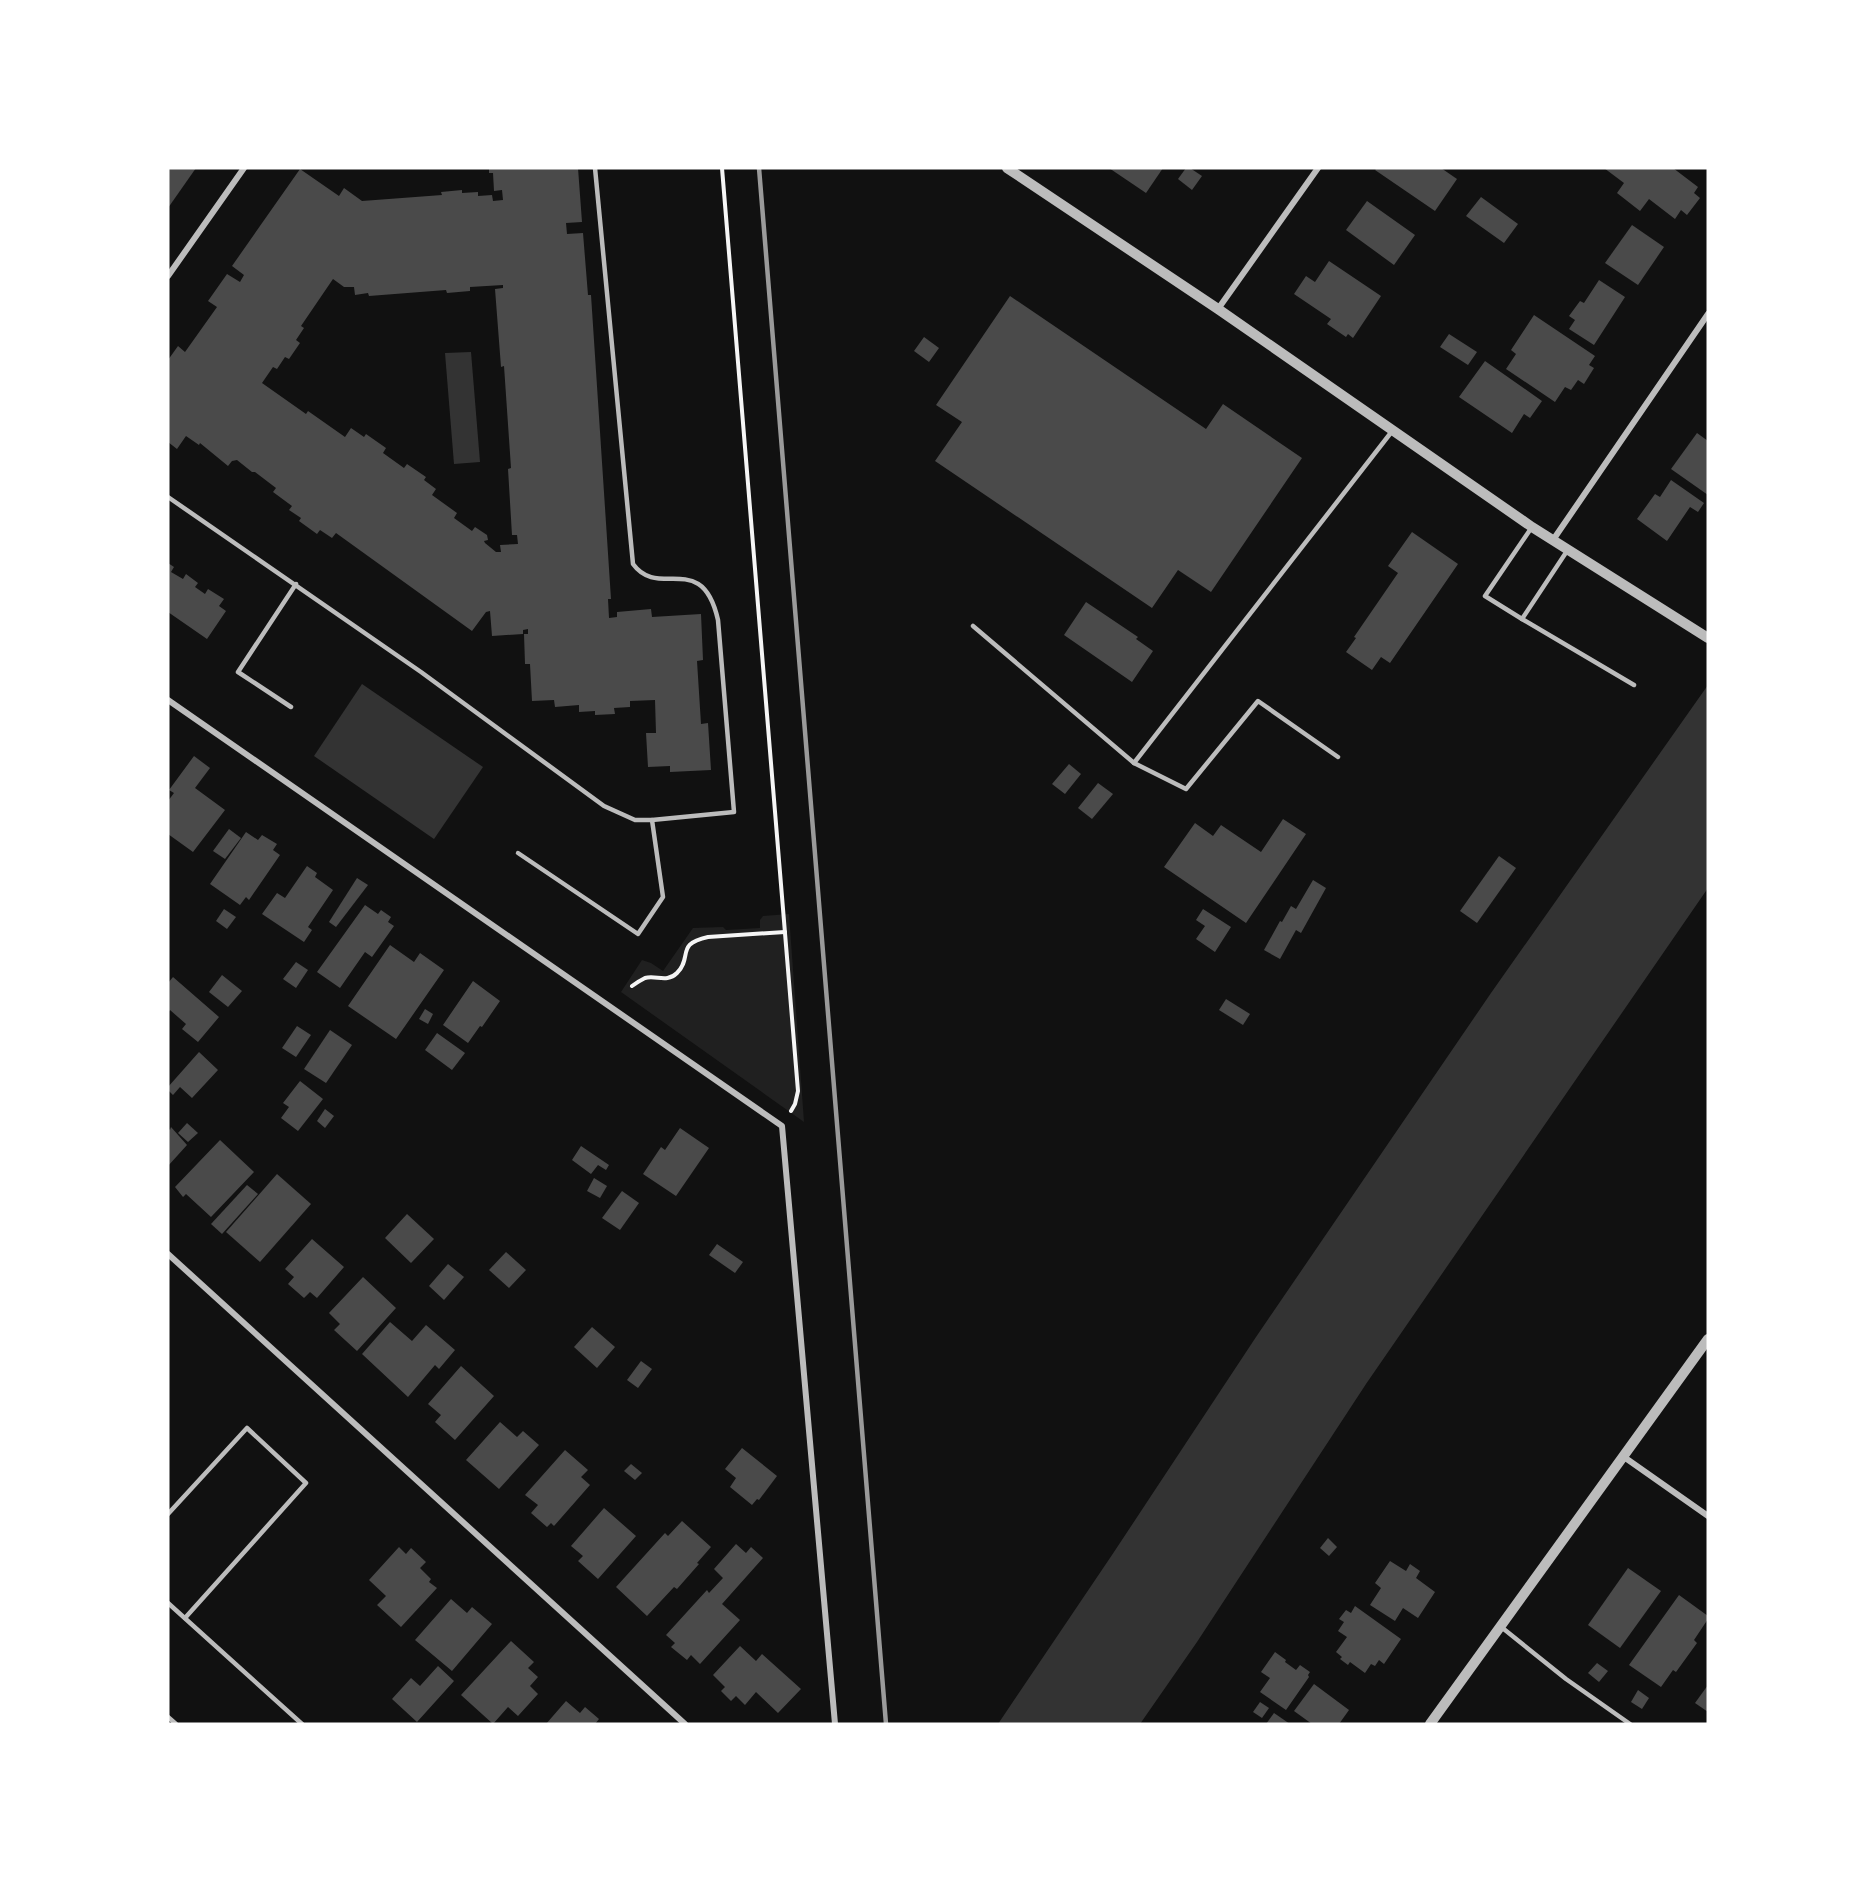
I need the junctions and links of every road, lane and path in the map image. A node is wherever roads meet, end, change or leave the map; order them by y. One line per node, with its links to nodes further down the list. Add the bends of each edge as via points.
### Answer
1 (244, 168): 6 (street)
2 (595, 168): 23 (lane, via 633,564 638,572 649,576 693,581 705,589 714,603 718,620 734,812)
3 (722, 168): 25 (path)
4 (1007, 168): 7 (street)
5 (1318, 168): 7 (street)
6 (168, 276)
7 (1218, 309): 9 (street)
8 (1708, 314): 12 (street)
9 (1393, 430): 11 (street); 22 (lane)
10 (168, 497): 14 (lane)
11 (1532, 527): 12 (street); 15 (lane, via 1485,596)
12 (1553, 540): 13 (street)
13 (1569, 549): 15 (lane); 17 (street)
14 (296, 584): 20 (lane, via 238,672); 23 (lane, via 604,806 635,820)
15 (1522, 619): 18 (lane)
16 (973, 626): 22 (lane)
17 (1705, 636)
18 (1634, 686)
19 (168, 700): 27 (street)
20 (291, 707)
21 (1338, 757): 22 (lane, via 1258,701 1186,789)
22 (1134, 763)
23 (652, 820): 24 (lane, via 663,897 638,934)
24 (518, 853)
25 (785, 932): 26 (path, via 696,939 686,949 675,975 646,978); 27 (path, via 798,1091)
26 (632, 986)
27 (782, 1126): 40 (street)
28 (168, 1254): 39 (street)
29 (1708, 1339): 30 (street)
30 (1624, 1457): 32 (street); 35 (street)
31 (168, 1514): 34 (lane, via 247,1428 306,1483)
32 (1708, 1516)
33 (168, 1603): 34 (lane)
34 (185, 1618): 38 (lane)
35 (1500, 1626): 41 (street); 42 (lane)
36 (168, 1717): 37 (lane)
37 (176, 1724)
38 (302, 1724)
39 (684, 1724)
40 (835, 1724)
41 (1430, 1724)
42 (1630, 1724)

